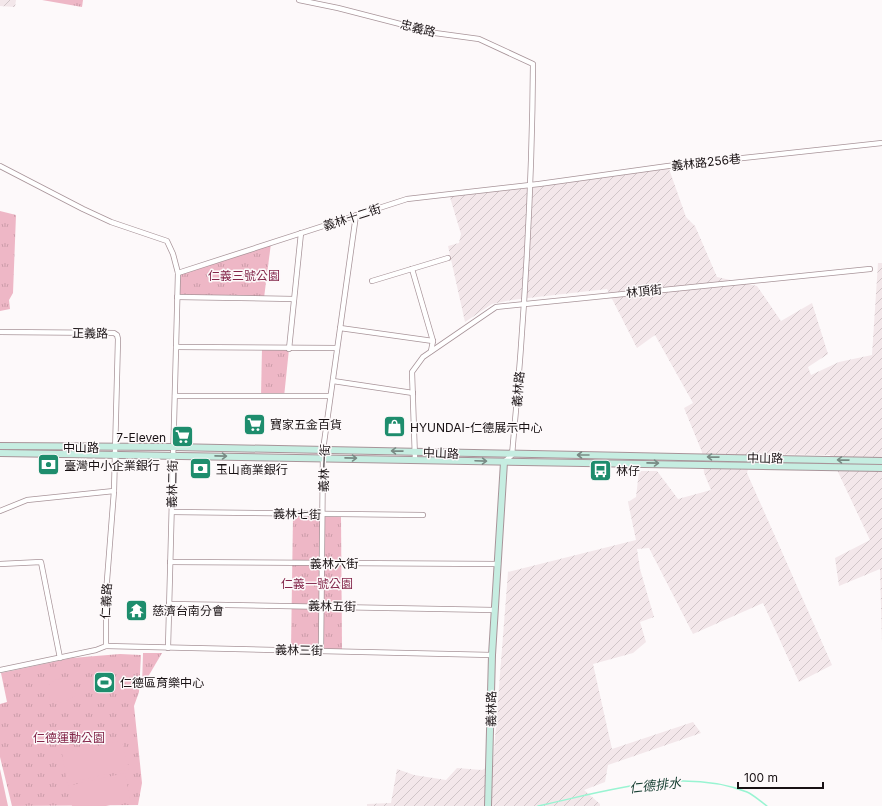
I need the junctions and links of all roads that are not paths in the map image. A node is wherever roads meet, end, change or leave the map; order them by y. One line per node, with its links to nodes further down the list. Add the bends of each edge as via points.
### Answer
1 (300, 0): 2 (street, 忠義路, via 435,33 479,39)
2 (533, 64): 5 (street, 義林路)
3 (882, 143): 5 (street, 義林路256巷)
4 (0, 166): 11 (street, 義林二街, via 111,222 167,241)
5 (531, 184): 6 (street, 義林十二街, via 407,199); 15 (street, 義林路)
6 (356, 215): 7 (street, 義林十二街); 16 (street, 義林一街)
7 (301, 233): 11 (street, 義林十二街); 14 (street)
8 (448, 258): 9 (street)
9 (412, 269): 12 (street); 18 (street)
10 (870, 269): 15 (street, 林頂街)
11 (178, 273): 13 (street, 義林二街)
12 (372, 281)
13 (177, 297): 14 (street); 19 (street, 義林二街)
14 (294, 299): 21 (street)
15 (524, 303): 22 (street, 林頂街, via 496,307); 35 (street, 義林路)
16 (340, 328): 18 (street); 20 (street, 義林一街)
17 (0, 332): 28 (street, 正義路, via 117,335)
18 (433, 341): 22 (street)
19 (176, 347): 21 (street); 25 (street, 義林二街)
20 (337, 348): 21 (street); 23 (street, 義林一街)
21 (289, 349)
22 (431, 351): 24 (street, 林頂街, via 412,372)
23 (333, 381): 24 (street); 26 (street, 義林一街)
24 (413, 393): 31 (street, 林頂街)
25 (174, 396): 26 (street); 29 (street, 義林二街)
26 (330, 396): 30 (street, 義林一街)
27 (0, 446): 28 (main road, 中山路)
28 (115, 447): 29 (main road, 中山路); 33 (street, 仁義路)
29 (173, 447): 30 (main road, 中山路); 34 (street, 義林二街)
30 (323, 450): 31 (main road, 中山路, one-way to 30); 36 (street, 義林一街)
31 (415, 452): 35 (main road, 中山路); 37 (street, 林頂街)
32 (0, 453): 33 (main road, 中山路)
33 (115, 454): 34 (main road, 中山路); 41 (street, 仁義路)
34 (173, 455): 36 (main road, 中山路, one-way to 36); 43 (street, 義林二街)
35 (512, 455): 38 (main road, 中山路, one-way to 35); 39 (street)
36 (322, 458): 37 (main road, 中山路, one-way to 37); 44 (street, 義林一街)
37 (415, 459): 39 (main road, 中山路, one-way to 39)
38 (882, 461)
39 (504, 462): 40 (main road, 中山路, one-way to 40); 49 (main road, 義林路)
40 (882, 468)
41 (114, 491): 42 (street, via 27,500); 53 (street, 仁義路, via 106,593)
42 (0, 511)
43 (172, 512): 44 (street, 義林七街); 46 (street, 義林二街)
44 (323, 514): 45 (street, 義林七街); 47 (street, 義林一街)
45 (423, 515)
46 (170, 562): 47 (street, 義林六街); 50 (street, 義林二街)
47 (322, 562): 49 (street, 義林六街); 51 (street, 義林一街)
48 (0, 564): 57 (street, via 41,562)
49 (498, 564): 52 (main road, 義林路)
50 (169, 604): 51 (street, 義林五街); 54 (street, 義林二街)
51 (322, 606): 52 (street, 義林五街); 55 (street, 義林一街)
52 (494, 610): 56 (main road, 義林路)
53 (106, 646): 54 (street, 義林三街); 57 (street)
54 (168, 648): 55 (street, 義林三街)
55 (321, 651): 56 (street, 義林三街)
56 (492, 655): 59 (main road, 義林路)
57 (60, 658): 58 (street)
58 (0, 670)
59 (488, 806)

